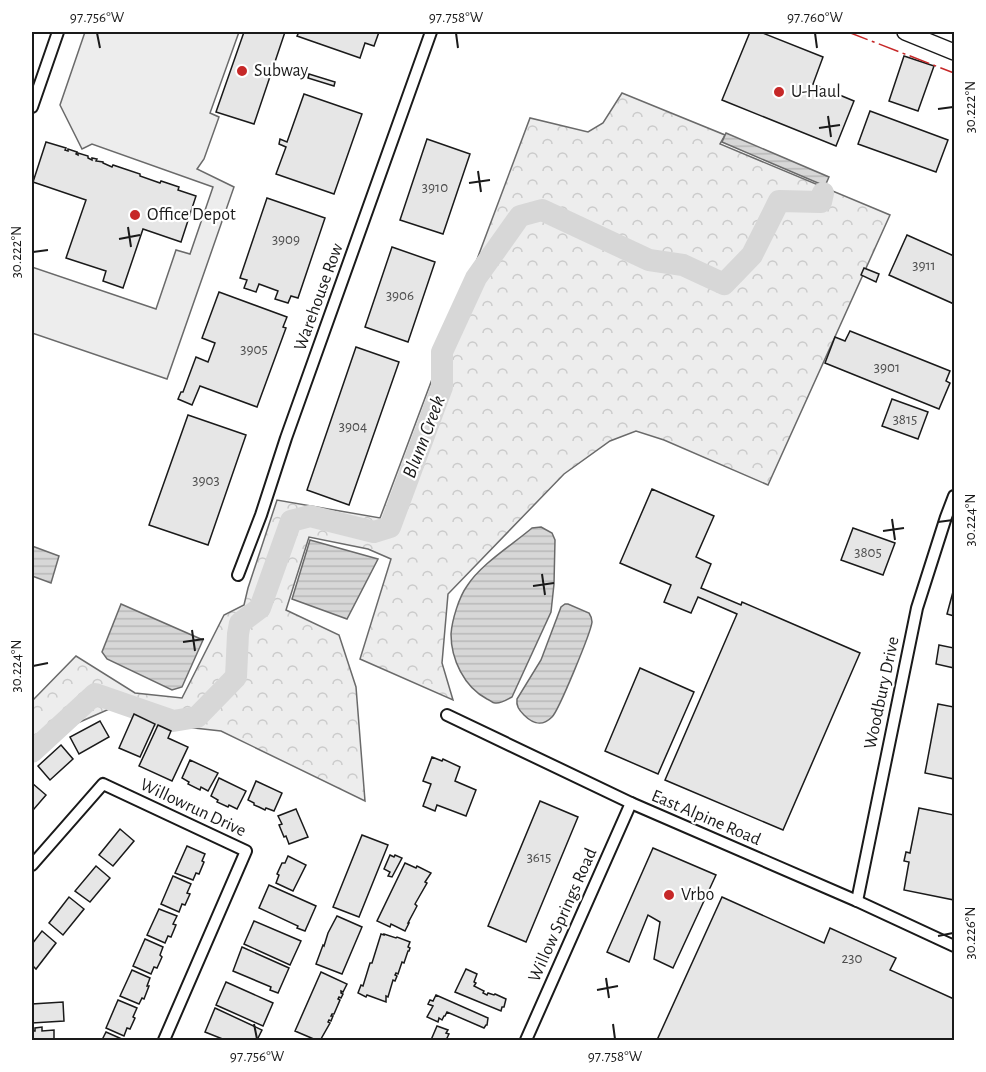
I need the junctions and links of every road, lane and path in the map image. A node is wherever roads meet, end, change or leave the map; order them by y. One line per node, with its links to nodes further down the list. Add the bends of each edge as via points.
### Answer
1 (58, 32): 5 (street)
2 (431, 32): 7 (street, Warehouse Row)
3 (905, 32): 4 (main road)
4 (954, 52)
5 (32, 107)
6 (954, 496): 11 (street, Woodbury Drive, via 917,608)
7 (238, 575)
8 (447, 715): 9 (street, East Alpine Road)
9 (631, 803): 11 (street, East Alpine Road); 14 (street, Willow Springs Road)
10 (32, 865): 13 (street, Willowrun Drive, via 103,784 246,851)
11 (857, 901): 12 (street, East Alpine Road)
12 (954, 946)
13 (164, 1041)
14 (526, 1041)

